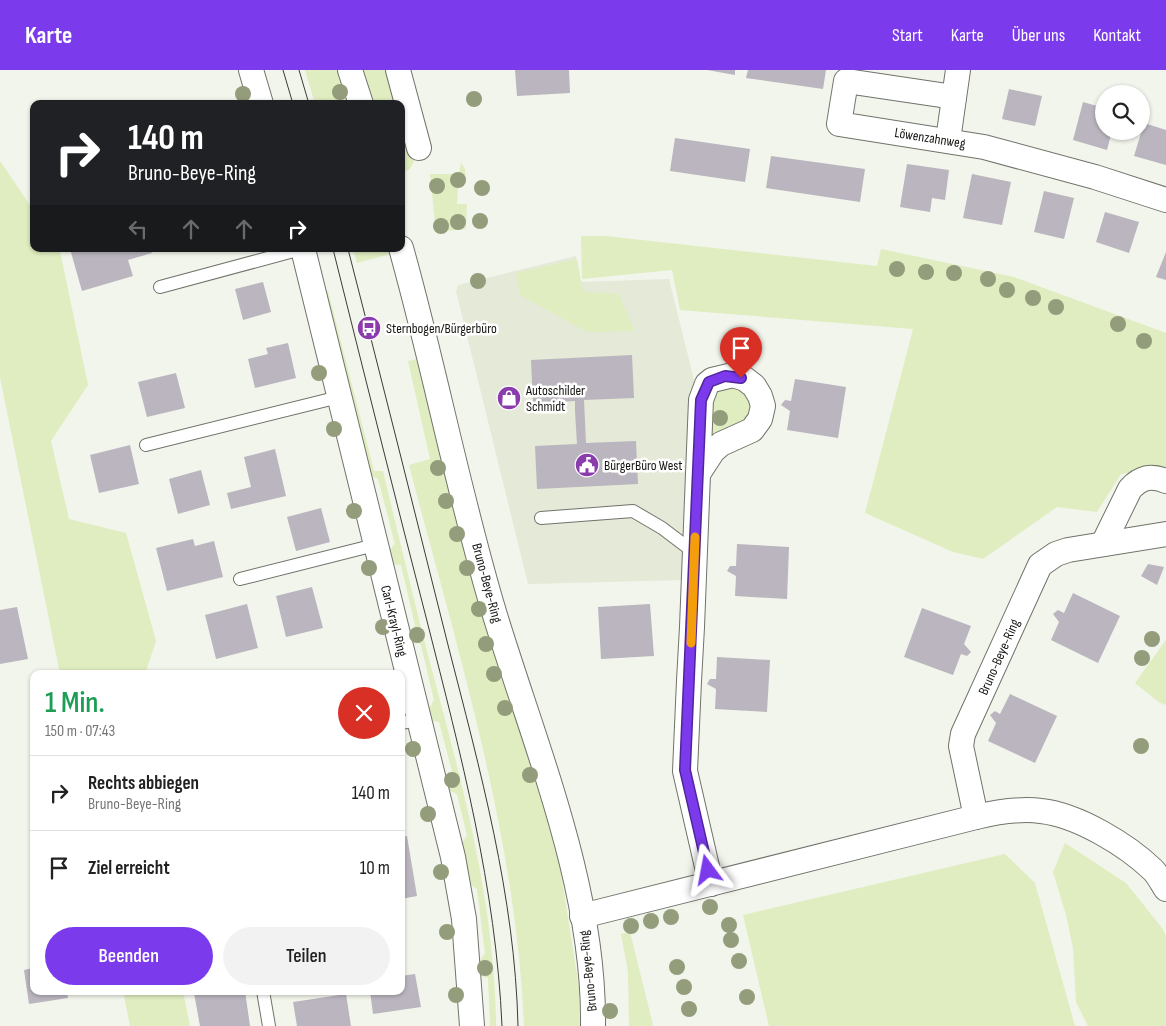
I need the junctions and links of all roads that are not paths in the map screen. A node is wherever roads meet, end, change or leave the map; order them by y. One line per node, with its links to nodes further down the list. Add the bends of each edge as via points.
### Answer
1 (251, 70): 6 (street)
2 (350, 70): 7 (street)
3 (398, 70): 9 (street)
4 (958, 70): 5 (street)
5 (954, 97): 8 (street); 8 (street, Löwenzahnweg, via 846,82 839,124)
6 (260, 100)
7 (360, 100)
8 (948, 140): 10 (street, Löwenzahnweg, via 1060,167)
9 (419, 148)
10 (1166, 200)
11 (291, 252): 14 (lane)
12 (303, 252): 15 (street, Carl-Krayl-Ring)
13 (402, 252): 31 (street, Bruno-Beye-Ring, via 494,611 551,788)
14 (160, 287)
15 (340, 397): 16 (lane); 22 (street, Carl-Krayl-Ring)
16 (146, 445)
17 (698, 474): 23 (street)
18 (1166, 481): 21 (street, via 1146,478 1130,489)
19 (541, 518): 23 (lane, via 633,510)
20 (1166, 534): 21 (street, Bruno-Beye-Ring)
21 (1104, 544): 28 (street, Bruno-Beye-Ring, via 1056,554 1037,570 963,734 961,746)
22 (376, 545): 24 (lane); 25 (street, Carl-Krayl-Ring)
23 (695, 553): 29 (street, via 685,770)
24 (240, 579)
25 (400, 670)
26 (405, 696): 27 (street, Carl-Krayl-Ring)
27 (410, 722): 34 (street, Carl-Krayl-Ring, via 446,826 459,888 467,942)
28 (976, 817): 29 (street, Bruno-Beye-Ring); 30 (street, Bruno-Beye-Ring, via 1022,810 1069,817 1132,852 1155,872)
29 (711, 884): 31 (street, Bruno-Beye-Ring)
30 (1166, 889)
31 (582, 916): 35 (street, Bruno-Beye-Ring, via 590,965)
32 (264, 995): 33 (lane)
33 (269, 1026)
34 (472, 1026)
35 (593, 1026)

